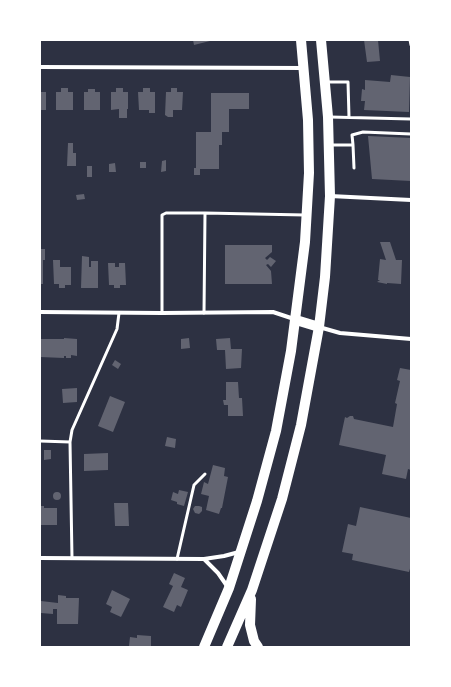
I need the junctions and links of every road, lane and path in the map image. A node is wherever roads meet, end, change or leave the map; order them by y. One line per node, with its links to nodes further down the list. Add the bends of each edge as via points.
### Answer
1 (301, 40): 6 (main road)
2 (321, 40): 7 (main road)
3 (410, 40): 4 (lane)
4 (411, 46)
5 (40, 67): 6 (street)
6 (304, 68): 18 (main road, via 309,143)
7 (326, 82): 8 (main road); 9 (lane, via 348,82)
8 (328, 117): 9 (lane); 12 (main road)
9 (349, 117): 10 (lane)
10 (411, 119)
11 (411, 134): 13 (lane, via 363,132 352,135)
12 (329, 145): 13 (lane); 15 (main road)
13 (353, 145): 14 (lane)
14 (354, 168)
15 (330, 196): 16 (street); 24 (main road, via 326,277)
16 (411, 200)
17 (205, 213): 18 (lane); 20 (lane); 22 (lane, via 162,215)
18 (307, 215): 23 (main road)
19 (40, 312): 21 (street)
20 (204, 312): 22 (street); 23 (street, via 273,312)
21 (119, 313): 22 (street); 27 (lane, via 117,329 79,412)
22 (162, 313)
23 (296, 320): 24 (main road); 29 (main road, via 276,431)
24 (319, 327): 25 (street, via 340,333); 35 (main road, via 289,475)
25 (411, 339)
26 (40, 441): 27 (lane)
27 (70, 442): 31 (lane)
28 (205, 474): 32 (lane, via 194,485)
29 (241, 552): 33 (street); 34 (main road)
30 (40, 558): 31 (street)
31 (72, 558): 32 (street)
32 (177, 559): 33 (street)
33 (204, 560): 34 (street)
34 (229, 588): 36 (main road)
35 (252, 590): 37 (main road); 38 (main road, via 250,625)
36 (204, 647)
37 (227, 647)
38 (258, 647)

